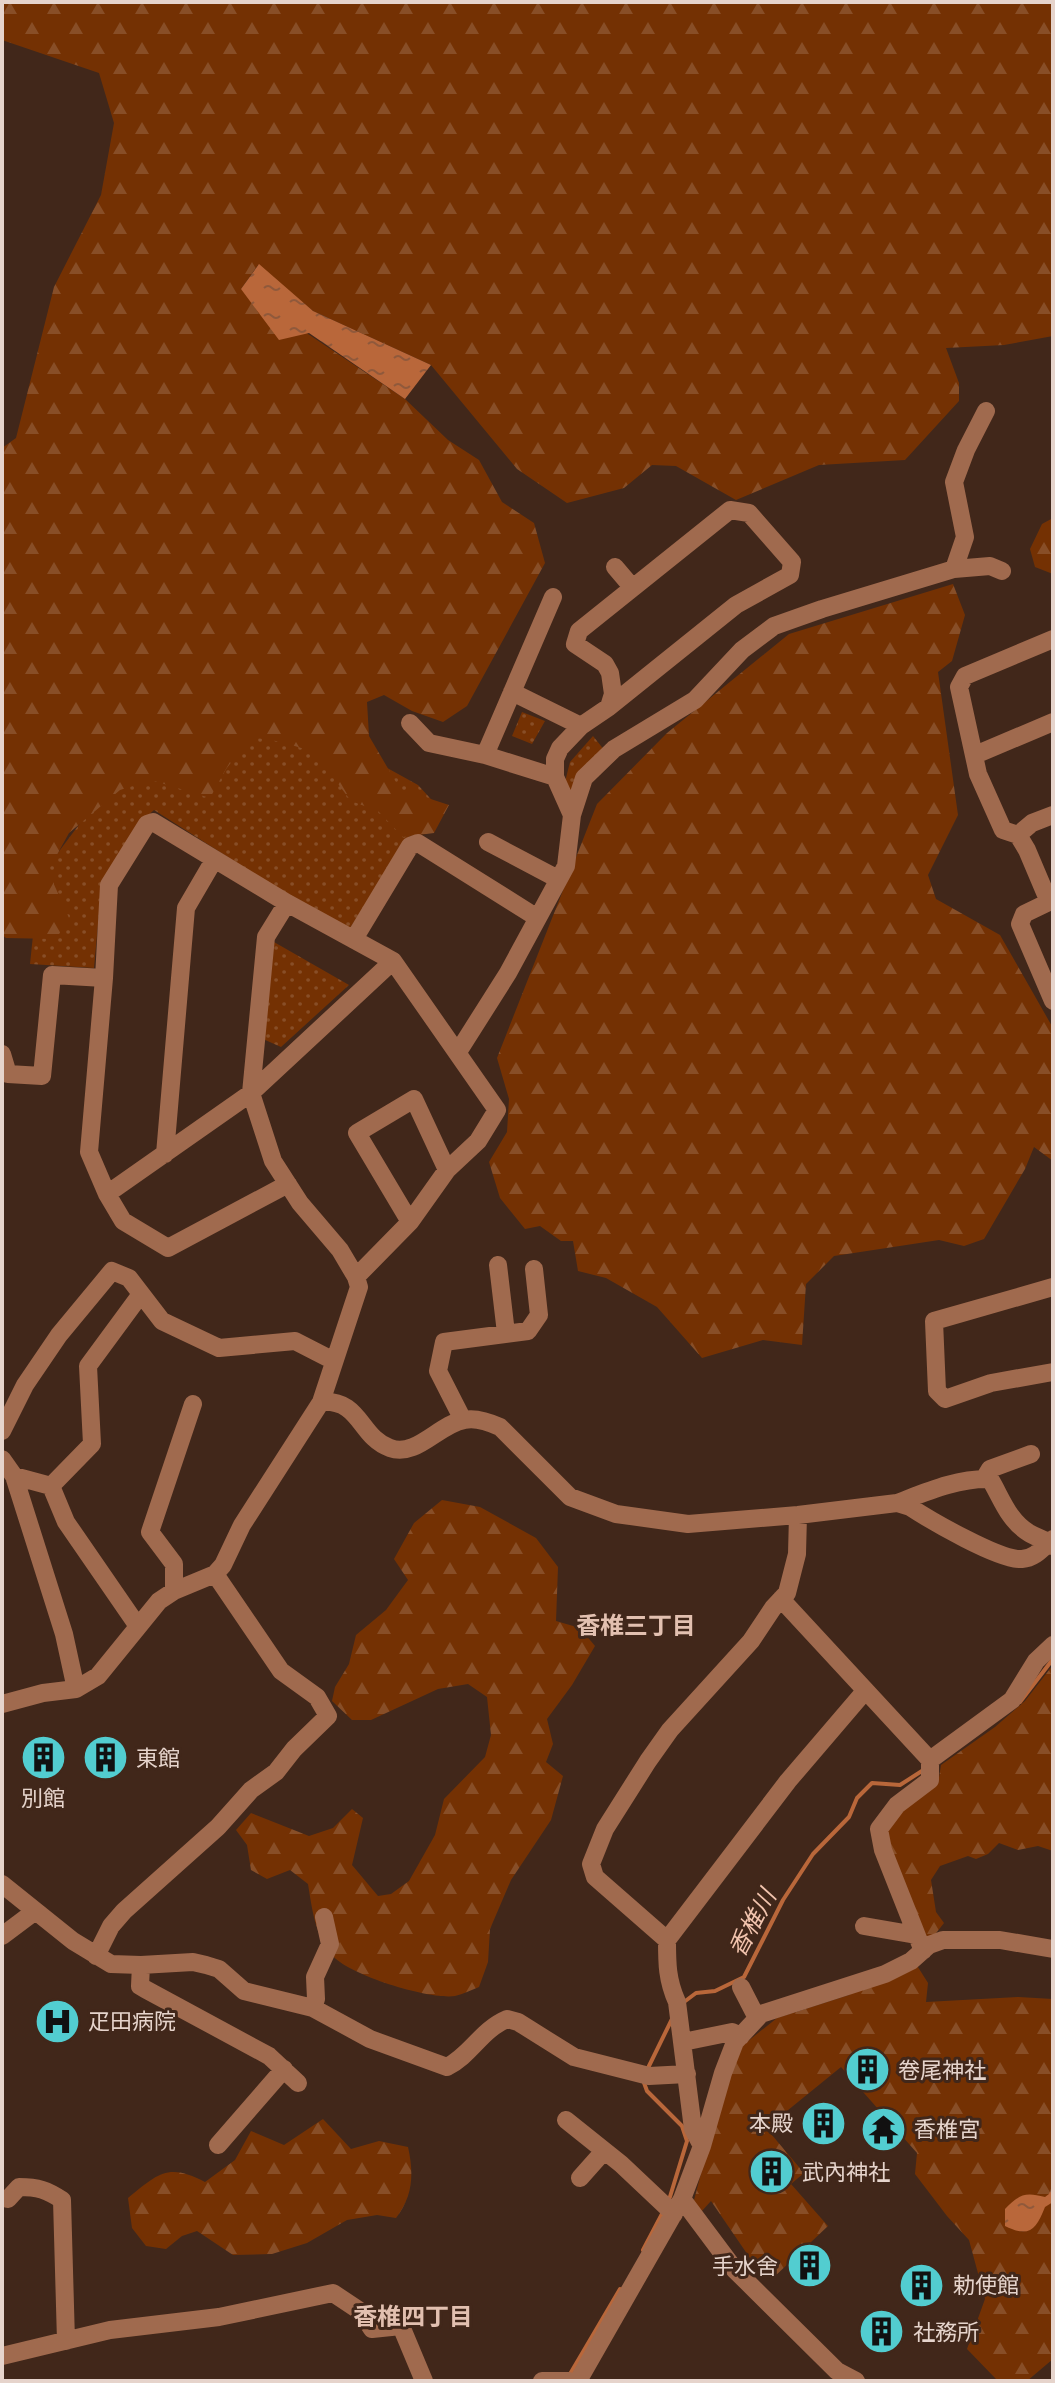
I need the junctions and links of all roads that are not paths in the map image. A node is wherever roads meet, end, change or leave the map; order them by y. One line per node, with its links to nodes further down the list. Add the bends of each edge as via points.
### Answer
1 (986, 411): 3 (street, via 954,482 965,537)
2 (615, 567): 5 (street)
3 (954, 569): 4 (street, via 990,566); 16 (street, via 774,626 742,650 695,700 614,749 584,778)
4 (1002, 571)
5 (632, 587): 9 (street, via 575,638 575,644 597,657 610,673); 9 (street, via 730,510 749,513 792,562 790,575 736,605)
6 (553, 597): 8 (street)
7 (1053, 639): 14 (street, via 965,676 959,687)
8 (512, 692): 12 (street); 13 (street)
9 (609, 707): 12 (street)
10 (1053, 722): 14 (street)
11 (410, 723): 13 (street, via 429,743)
12 (581, 726): 15 (street, via 560,748)
13 (485, 755): 15 (street)
14 (975, 755): 18 (street, via 1003,830)
15 (555, 777): 16 (street)
16 (572, 815): 21 (street, via 566,866)
17 (1053, 815): 18 (street)
18 (1018, 835): 22 (street)
19 (488, 842): 21 (street)
20 (214, 860): 23 (street); 27 (street, via 153,822 147,824 109,885); 32 (street, via 186,908)
21 (558, 879): 24 (street)
22 (1051, 901): 28 (street, via 1024,914 1020,924)
23 (287, 903): 25 (street); 31 (street, via 266,937)
24 (536, 917): 25 (street, via 418,843 410,846); 29 (street)
25 (354, 939): 26 (street)
26 (393, 961): 29 (street); 31 (street)
27 (104, 978): 30 (street, via 52,975 42,1076 8,1074); 35 (street, via 89,1152)
28 (1052, 996)
29 (458, 1052): 33 (street, via 497,1110 478,1141)
30 (2, 1054)
31 (251, 1093): 32 (street); 34 (street, via 273,1161)
32 (165, 1154): 35 (street)
33 (447, 1170): 36 (street); 36 (street, via 414,1099 357,1133)
34 (288, 1184): 35 (street, via 168,1248 123,1221); 39 (street)
35 (107, 1194)
36 (410, 1222): 39 (street)
37 (498, 1265): 42 (street)
38 (534, 1269): 42 (street, via 539,1315 528,1331)
39 (356, 1277): 43 (street, via 359,1287)
40 (1053, 1287): 44 (street, via 934,1321 937,1391 945,1399 991,1383)
41 (141, 1294): 43 (street, via 162,1321 219,1348 295,1341); 48 (street, via 129,1278 112,1271 59,1335); 53 (street, via 88,1366 92,1444)
42 (506, 1333): 47 (street, via 444,1342 438,1371)
43 (334, 1361): 45 (street)
44 (1053, 1372)
45 (321, 1402): 47 (street, via 348,1407 378,1440 405,1450); 57 (street)
46 (193, 1404): 58 (street, via 150,1532 174,1564)
47 (463, 1420): 55 (street, via 486,1420 500,1427 570,1497 616,1514 688,1524)
48 (2, 1431)
49 (1031, 1454): 52 (street, via 990,1469)
50 (2, 1459): 51 (street)
51 (14, 1476): 53 (street); 62 (street)
52 (984, 1479): 54 (street); 56 (street, via 990,1479 1016,1522 1031,1535)
53 (51, 1486): 60 (street, via 66,1522)
54 (897, 1503): 55 (street); 56 (street, via 999,1555 1022,1559)
55 (798, 1515): 59 (street, via 797,1554)
56 (1052, 1542)
57 (215, 1574): 58 (street); 74 (street, via 281,1671 317,1697 328,1716 276,1772 124,1911)
58 (174, 1591): 60 (street)
59 (781, 1599): 63 (street); 71 (street, via 751,1641 670,1730 605,1829 591,1864 595,1877)
60 (137, 1625): 62 (street, via 98,1676)
61 (1053, 1645): 65 (street, via 1036,1661 1012,1700)
62 (76, 1689): 64 (street)
63 (865, 1691): 65 (street); 71 (street, via 788,1781)
64 (2, 1704)
65 (930, 1760): 72 (street, via 930,1780 897,1805 879,1829)
66 (2, 1884): 67 (street)
67 (34, 1912): 70 (street); 74 (street)
68 (324, 1917): 77 (street, via 330,1944 315,1977)
69 (864, 1926): 72 (street)
70 (2, 1936)
71 (667, 1940): 80 (street, via 669,1986)
72 (920, 1943): 73 (street, via 1000,1940); 78 (street, via 911,1961 885,1974)
73 (1053, 1949)
74 (96, 1956): 75 (street, via 111,1964)
75 (141, 1965): 77 (street, via 206,1965 219,1969 244,1991); 81 (street, via 140,1986 262,2051)
76 (741, 1987): 78 (street)
77 (313, 2008): 82 (street, via 370,2039 447,2067 491,2026 507,2019 574,2057 649,2076)
78 (757, 2018): 79 (street)
79 (741, 2036): 80 (street, via 732,2032); 86 (street, via 723,2073)
80 (683, 2042): 82 (street)
81 (284, 2069): 83 (street); 85 (street)
82 (687, 2074): 86 (street, via 693,2129)
83 (298, 2083)
84 (566, 2120): 87 (street)
85 (218, 2145)
86 (702, 2146): 90 (street)
87 (604, 2151): 88 (street); 90 (street)
88 (580, 2178)
89 (8, 2199): 91 (street, via 19,2187 35,2187 62,2200)
90 (678, 2207): 96 (street); 97 (street, via 837,2371)
91 (66, 2341): 92 (street); 93 (street, via 333,2293 360,2311 372,2329 401,2326)
92 (2, 2356)
93 (424, 2381)
94 (542, 2381): 95 (street)
95 (569, 2381)
96 (578, 2381)
97 (856, 2381)

